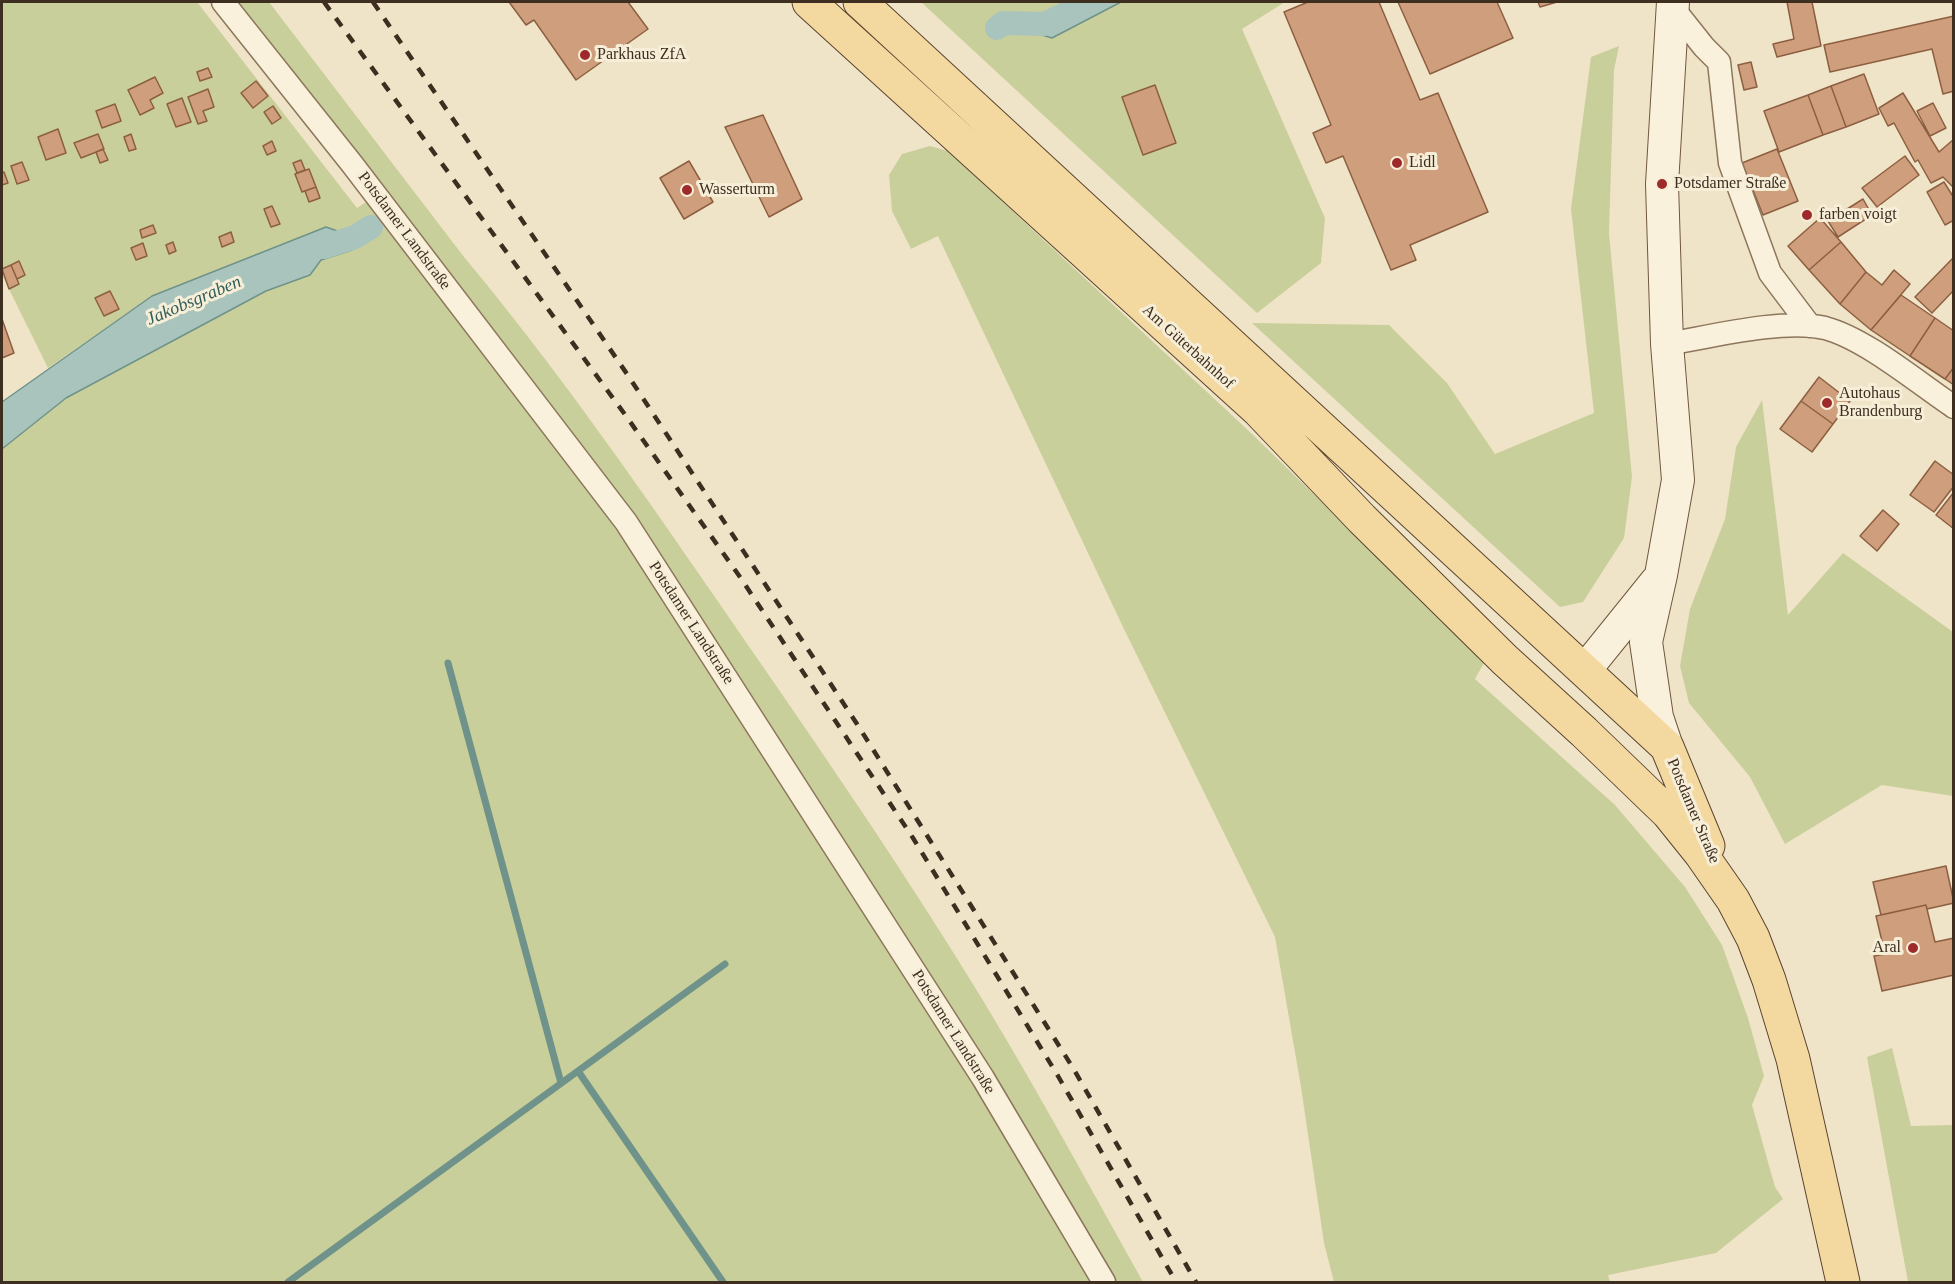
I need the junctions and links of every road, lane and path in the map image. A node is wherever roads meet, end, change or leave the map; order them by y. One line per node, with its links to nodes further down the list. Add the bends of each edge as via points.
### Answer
1 (223, 2): 15 (street, Potsdamer Landstraße, via 626,522 977,1068)
2 (809, 2): 6 (main road, Am Güterbahnhof)
3 (860, 2): 5 (main road, Am Güterbahnhof)
4 (1673, 5): 7 (street, via 1719,62 1730,163 1770,273); 8 (street, via 1662,184)
5 (927, 63): 6 (main road); 11 (main road, Am Güterbahnhof)
6 (904, 87): 12 (main road, Am Güterbahnhof, via 1258,410 1362,519)
7 (1810, 326): 8 (street, via 1770,327); 9 (street, via 1850,338 1873,351)
8 (1666, 344): 10 (street, via 1678,480)
9 (1953, 408)
10 (1661, 575): 11 (street); 13 (street, via 1646,642 1657,717)
11 (1585, 670): 12 (main road); 13 (main road, Potsdamer Straße)
12 (1555, 705): 14 (main road, Potsdamer Straße, via 1668,813)
13 (1667, 747): 14 (main road, Potsdamer Straße)
14 (1727, 892): 16 (main road, Potsdamer Straße, via 1753,938 1793,1059)
15 (1104, 1282)
16 (1843, 1282)

